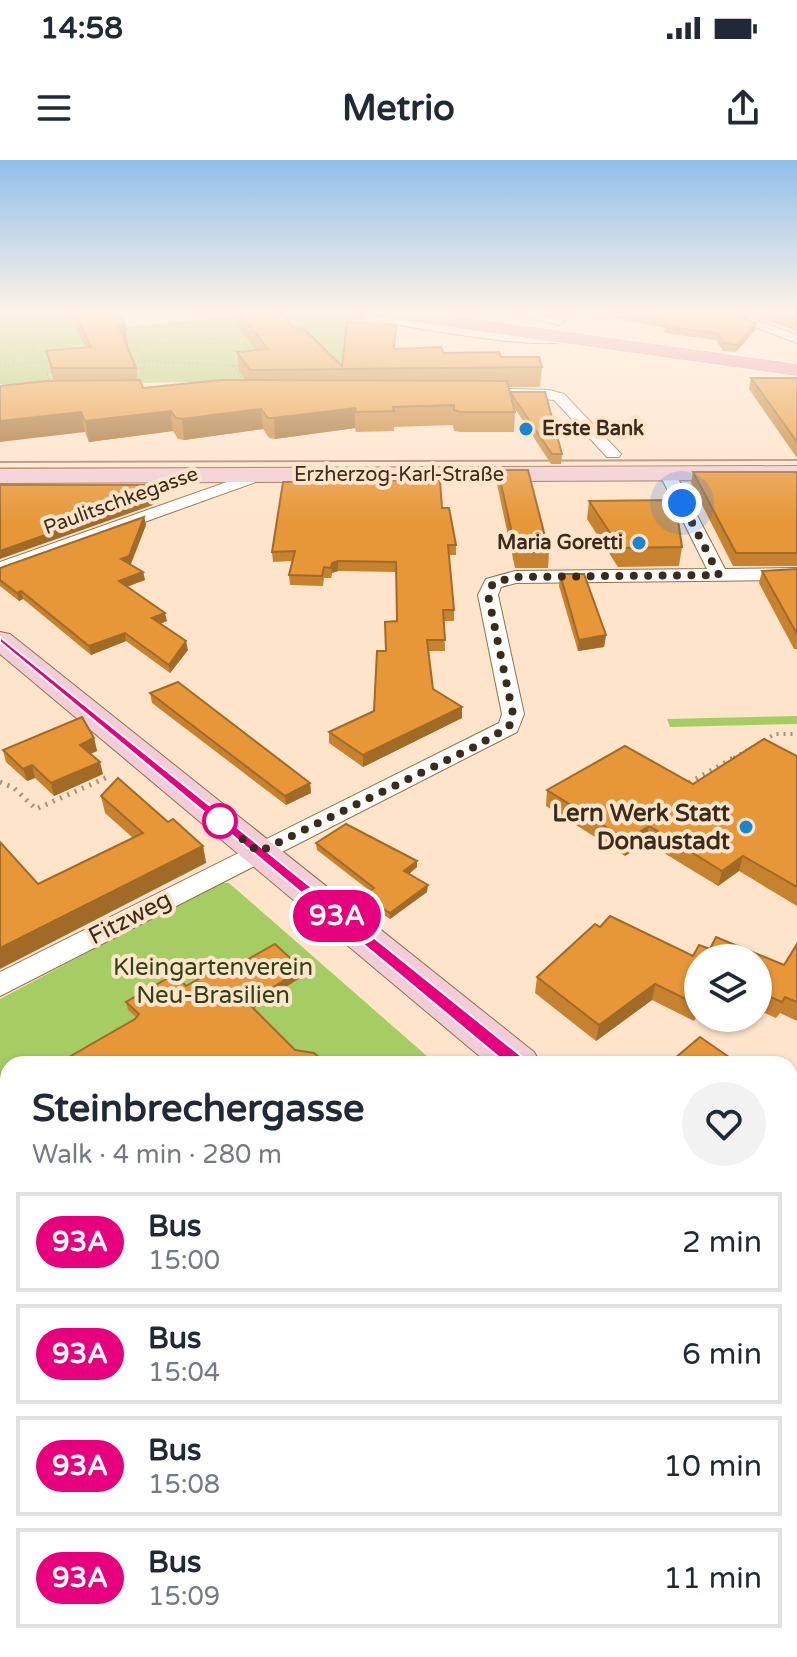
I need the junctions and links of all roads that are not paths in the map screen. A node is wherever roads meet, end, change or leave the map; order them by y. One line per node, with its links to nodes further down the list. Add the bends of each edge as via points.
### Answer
1 (490, 393): 2 (street, via 559,397)
2 (613, 454): 3 (main road, Erzherzog-Karl-Straße); 4 (main road, Erzherzog-Karl-Straße)
3 (797, 454)
4 (0, 455)
5 (667, 473): 6 (main road, Erzherzog-Karl-Straße); 8 (main road, Erzherzog-Karl-Straße); 11 (street)
6 (797, 473)
7 (0, 476): 8 (main road, Erzherzog-Karl-Straße)
8 (258, 476): 9 (street, Paulitschkegasse)
9 (0, 568)
10 (797, 574): 11 (street)
11 (719, 575): 13 (street, Fitzweg, via 515,577 493,583 488,595 513,714 509,727)
12 (0, 640): 13 (main road)
13 (259, 852): 14 (street, Fitzweg); 15 (main road)
14 (0, 985)
15 (509, 1056)

